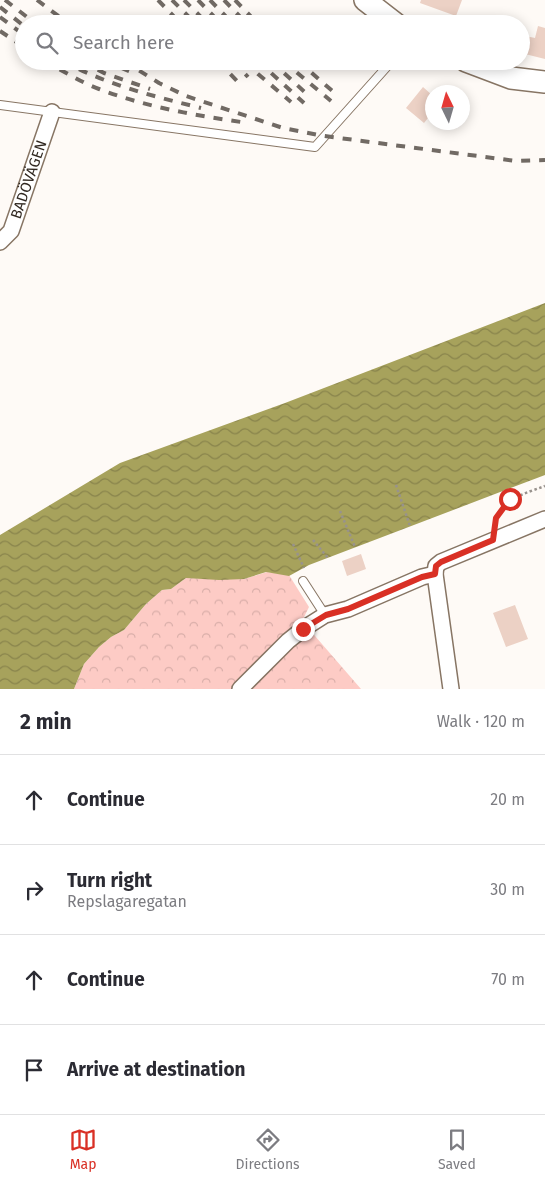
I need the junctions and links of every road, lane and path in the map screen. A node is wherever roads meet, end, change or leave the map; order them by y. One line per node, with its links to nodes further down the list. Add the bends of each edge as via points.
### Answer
1 (365, 0): 2 (main road)
2 (384, 15)
3 (384, 70): 7 (lane, via 315,147)
4 (490, 70): 5 (main road, via 511,78)
5 (545, 82)
6 (0, 105): 7 (lane)
7 (52, 112): 8 (street, BADÖVÄGEN, via 11,231)
8 (0, 242)
9 (396, 485): 13 (path)
10 (545, 486): 15 (path, via 510,499 496,518)
11 (340, 511): 17 (path)
12 (545, 518): 15 (street)
13 (410, 526)
14 (312, 540): 18 (path)
15 (493, 540): 20 (street, via 441,562 436,566)
16 (293, 544): 19 (path)
17 (355, 547)
18 (328, 558)
19 (304, 568)
20 (435, 574): 22 (street); 24 (street)
21 (303, 581): 22 (lane)
22 (326, 615): 23 (street, via 288,641)
23 (240, 689)
24 (451, 689)

